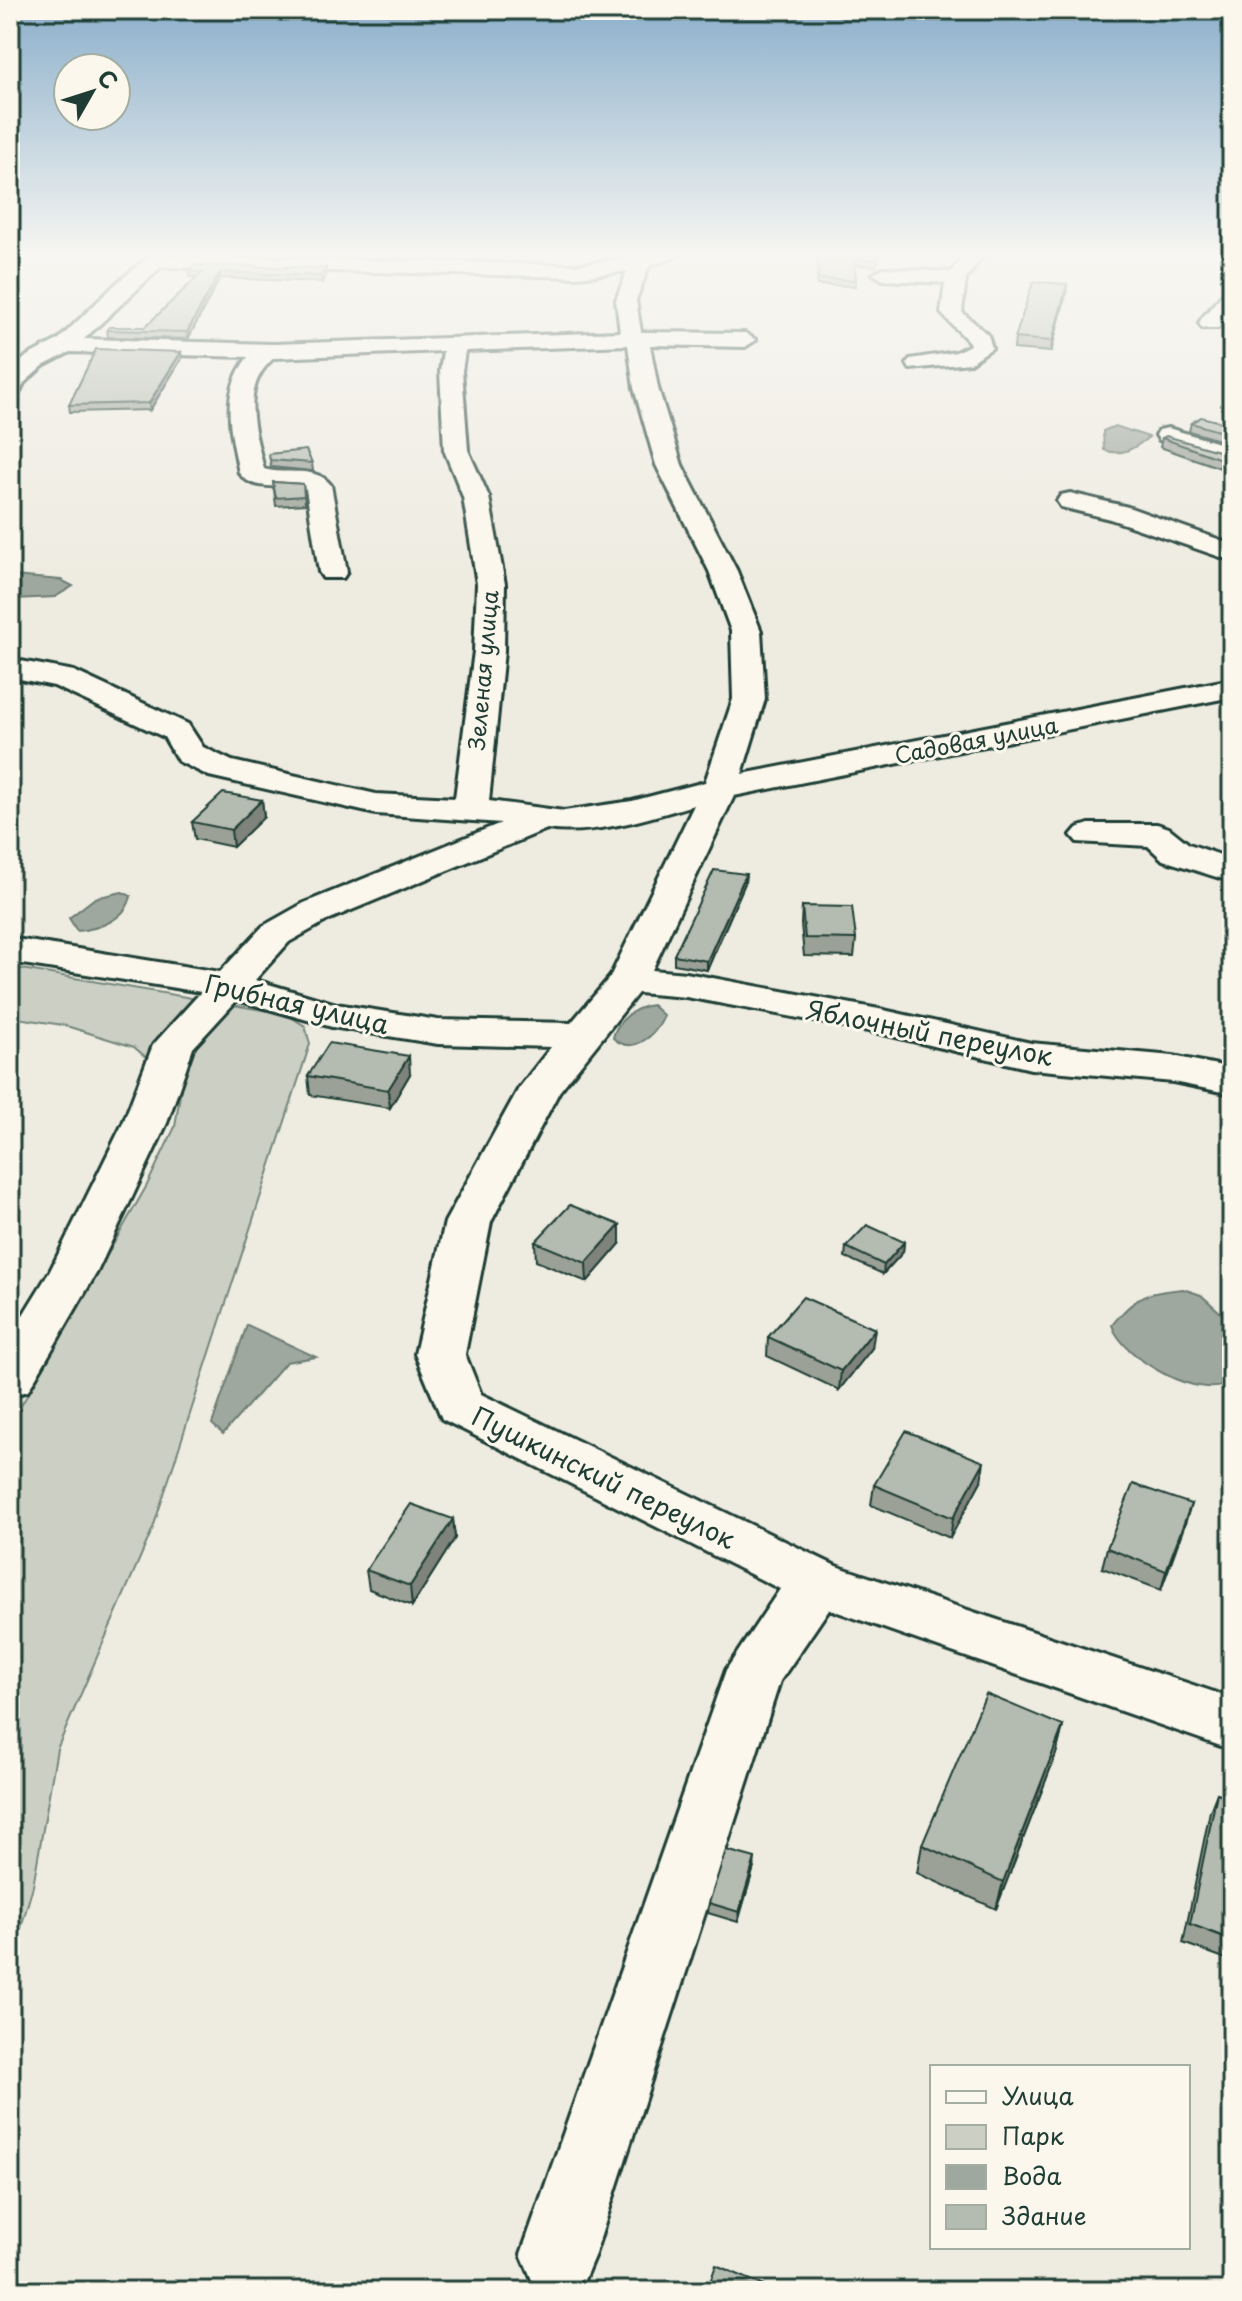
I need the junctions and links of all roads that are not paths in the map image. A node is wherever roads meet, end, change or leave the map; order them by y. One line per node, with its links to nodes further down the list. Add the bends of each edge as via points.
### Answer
1 (33, 362): 7 (street, via 13,381)
2 (252, 362): 12 (street, via 243,376 238,404 252,473 318,485)
3 (452, 362): 16 (street, Зеленая улица, via 456,450 476,497 491,584)
4 (643, 362): 15 (street, Пушкинский переулок, via 669,465 723,571 746,631 749,699)
5 (930, 362): 6 (street)
6 (918, 364)
7 (10, 391)
8 (1168, 435): 9 (street)
9 (1232, 455)
10 (1070, 501): 11 (street)
11 (1232, 553)
12 (333, 572)
13 (10, 668): 16 (street, via 63,678 177,731 190,754 221,769 376,804)
14 (1232, 688): 15 (street, Садовая улица)
15 (720, 788): 17 (street, Садовая улица, via 634,811); 21 (street, Пушкинский переулок)
16 (472, 809): 17 (street)
17 (541, 820): 22 (street, via 317,911 276,934)
18 (1089, 835): 19 (street, via 1157,835 1176,852 1204,845)
19 (1232, 871)
20 (16, 954): 22 (street, Грибная улица)
21 (628, 980): 23 (street, Пушкинский переулок); 24 (street, Яблочный переулок, via 686,985 879,1021 1031,1056 1173,1069)
22 (229, 985): 23 (street, Грибная улица, via 332,1015 438,1032); 25 (street, via 174,1045 145,1123 73,1272)
23 (585, 1036): 26 (street, Пушкинский переулок, via 540,1088 468,1222 440,1354 460,1406)
24 (1232, 1081)
25 (10, 1378)
26 (817, 1582): 27 (street, Пушкинский переулок); 28 (street, via 755,1670)
27 (1232, 1724)
28 (558, 2254)

